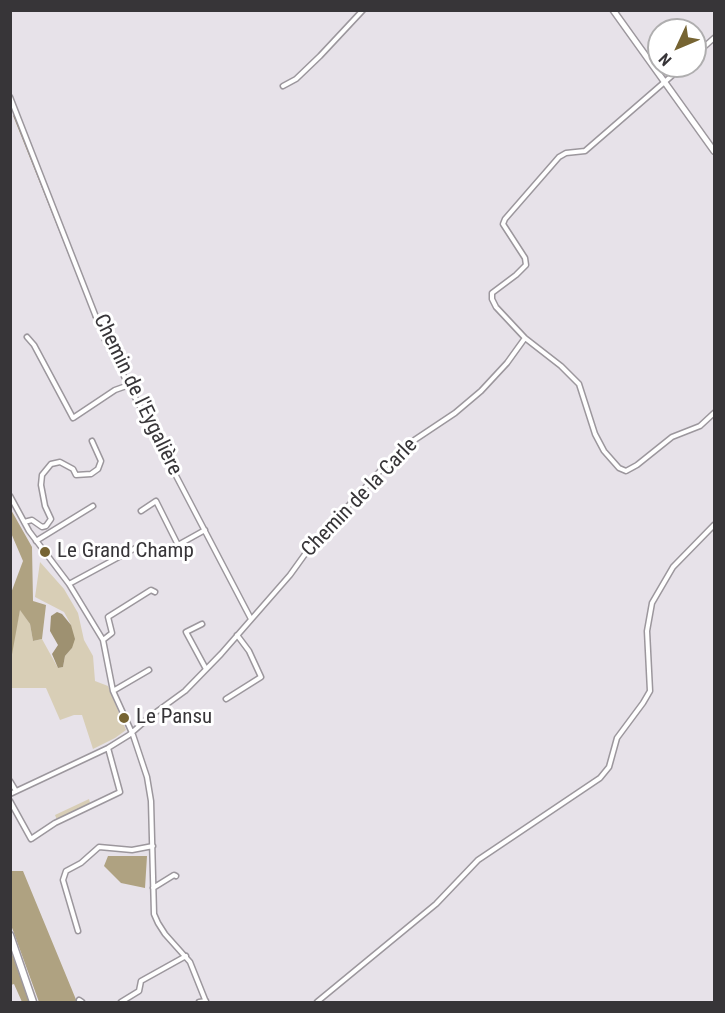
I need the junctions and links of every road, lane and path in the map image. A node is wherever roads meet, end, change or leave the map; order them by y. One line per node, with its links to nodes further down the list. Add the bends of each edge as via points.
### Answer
1 (363, 10): 5 (street, via 296,79)
2 (613, 10): 4 (street)
3 (669, 78): 4 (street)
4 (665, 82): 7 (street); 9 (street, via 585,151 559,157 504,221 526,262 522,270 492,293 492,299)
5 (283, 86)
6 (10, 97): 10 (street, Chemin de l'Eygalière, via 105,340)
7 (714, 151)
8 (27, 337): 10 (street, via 73,418)
9 (525, 338): 11 (street, via 579,384 604,451 626,471 672,437 700,426); 23 (street, Chemin de la Carle, via 481,391 387,464)
10 (129, 385): 18 (street, Chemin de l'Eygalière)
11 (714, 412)
12 (92, 441): 16 (street, via 101,461 98,469 76,475 60,462 47,467 41,485 51,519 42,527 32,520)
13 (10, 496): 16 (street)
14 (93, 507): 19 (street)
15 (141, 511): 18 (street, via 156,501 178,545)
16 (24, 522): 19 (street)
17 (714, 525): 47 (street, via 673,567 652,603 646,631 650,691 617,738 609,767 600,778 478,860 436,904)
18 (205, 530): 23 (street, Chemin de l'Eygalière)
19 (36, 541): 21 (street)
20 (143, 544): 21 (street)
21 (69, 584): 26 (street)
22 (155, 592): 26 (street, via 108,617 112,633)
23 (251, 619): 25 (street, Chemin de la Carle)
24 (202, 624): 27 (street, via 186,632)
25 (237, 635): 27 (street, Chemin de la Carle); 30 (street, via 261,677)
26 (103, 640): 29 (street)
27 (206, 669): 31 (street, Chemin de la Carle)
28 (149, 670): 29 (street)
29 (113, 691): 31 (street)
30 (226, 699)
31 (132, 733): 32 (street, Chemin de la Carle); 37 (street, via 147,777)
32 (108, 748): 34 (street, Chemin de la Carle); 36 (street, via 120,792 31,839)
33 (10, 781): 34 (street)
34 (16, 791): 35 (street, Chemin de la Carle)
35 (10, 794)
36 (10, 801)
37 (153, 846): 39 (street); 40 (street, via 132,850 99,847 66,871 63,880)
38 (176, 876): 39 (street)
39 (152, 888): 42 (street, via 158,923)
40 (78, 932)
41 (11, 939): 43 (main road)
42 (186, 956): 44 (street, via 141,981 139,991); 46 (street)
43 (33, 1002)
44 (121, 1002)
45 (199, 1002): 46 (street)
46 (206, 1002)
47 (317, 1002)

